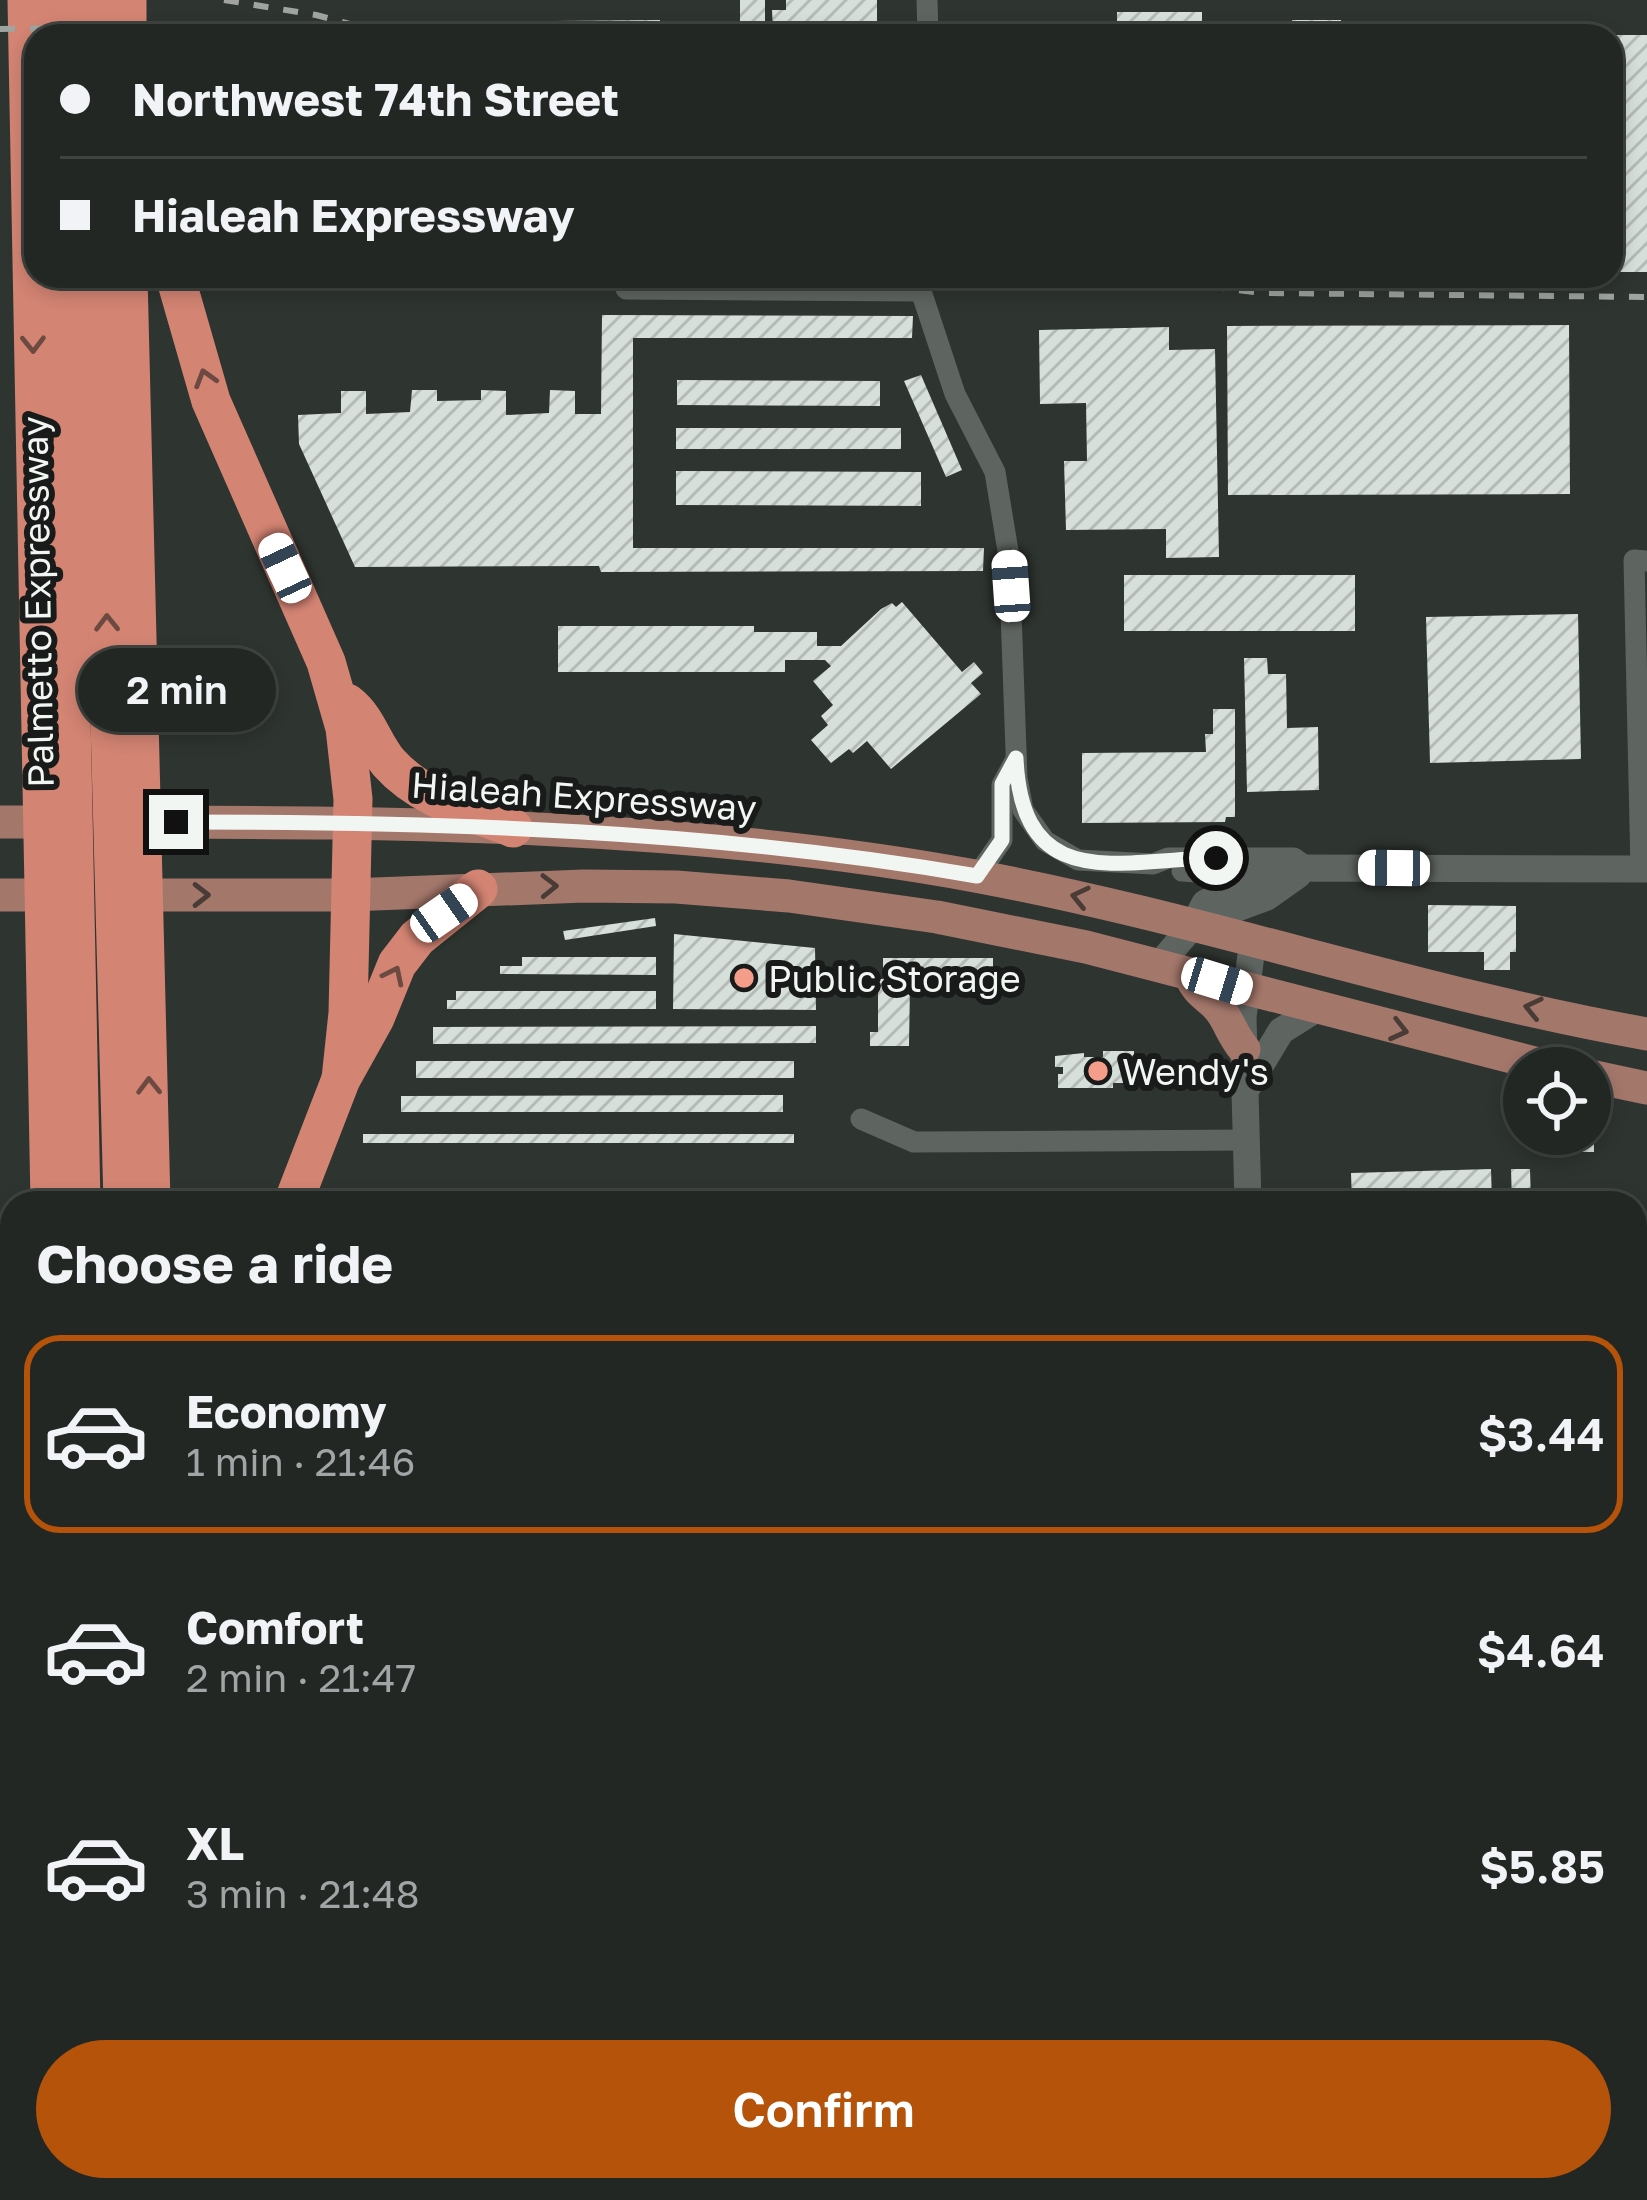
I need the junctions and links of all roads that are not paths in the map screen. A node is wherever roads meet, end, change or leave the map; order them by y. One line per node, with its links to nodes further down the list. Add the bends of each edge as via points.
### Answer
1 (92, 0): 2 (highway)
2 (116, 24)
3 (47, 288): 15 (highway, Palmetto Expressway, one-way to 15)
4 (62, 288): 15 (highway)
5 (99, 288): 14 (highway, one-way to 5)
6 (128, 288): 14 (highway)
7 (179, 288): 12 (highway, one-way to 7, via 212,401)
8 (731, 288): 10 (street)
9 (818, 288): 13 (street, via 921,291 955,394 995,472 1011,586)
10 (626, 290)
11 (1641, 561): 20 (street)
12 (338, 695): 17 (highway); 18 (highway, via 362,714 408,781)
13 (1016, 758): 19 (street, via 1021,804 1045,841 1078,860); 22 (street, via 1002,784 1002,840)
14 (127, 782): 28 (highway)
15 (55, 783): 27 (highway, Palmetto Expressway)
16 (0, 822): 17 (main road, Hialeah Expressway)
17 (352, 822): 18 (main road, Hialeah Expressway); 25 (highway)
18 (513, 827): 22 (main road, Hialeah Expressway, via 748,844)
19 (1153, 864): 21 (street); 21 (street, via 1294,858)
20 (1644, 869): 21 (street)
21 (1289, 874): 26 (street, via 1267,897)
22 (977, 876): 26 (main road, Hialeah Expressway, one-way to 22)
23 (478, 889): 25 (main road); 30 (main road, one-way to 30, via 770,894 971,923); 36 (highway, one-way to 23, via 397,964)
24 (0, 895): 25 (main road, one-way to 25)
25 (349, 895): 36 (highway)
26 (1194, 924): 29 (main road, Hialeah Expressway); 30 (street)
27 (59, 935): 42 (highway, Palmetto Expressway); 43 (highway)
28 (131, 935): 44 (highway); 45 (highway, one-way to 28)
29 (1252, 939): 31 (street); 33 (main road, Hialeah Expressway, one-way to 29)
30 (1175, 969): 31 (main road); 34 (main road, via 1218,1007)
31 (1245, 990): 32 (main road); 34 (street)
32 (1316, 1009): 35 (main road, one-way to 35); 39 (street, via 1281,1031)
33 (1647, 1034)
34 (1244, 1049): 39 (street)
35 (1503, 1055)
36 (341, 1079): 46 (highway)
37 (1611, 1080): 38 (main road)
38 (1647, 1088)
39 (1245, 1090): 41 (street)
40 (861, 1119): 41 (street, via 914,1142)
41 (1246, 1140): 47 (street)
42 (50, 1191)
43 (80, 1191)
44 (122, 1191)
45 (150, 1191)
46 (298, 1191)
47 (1248, 1191)

